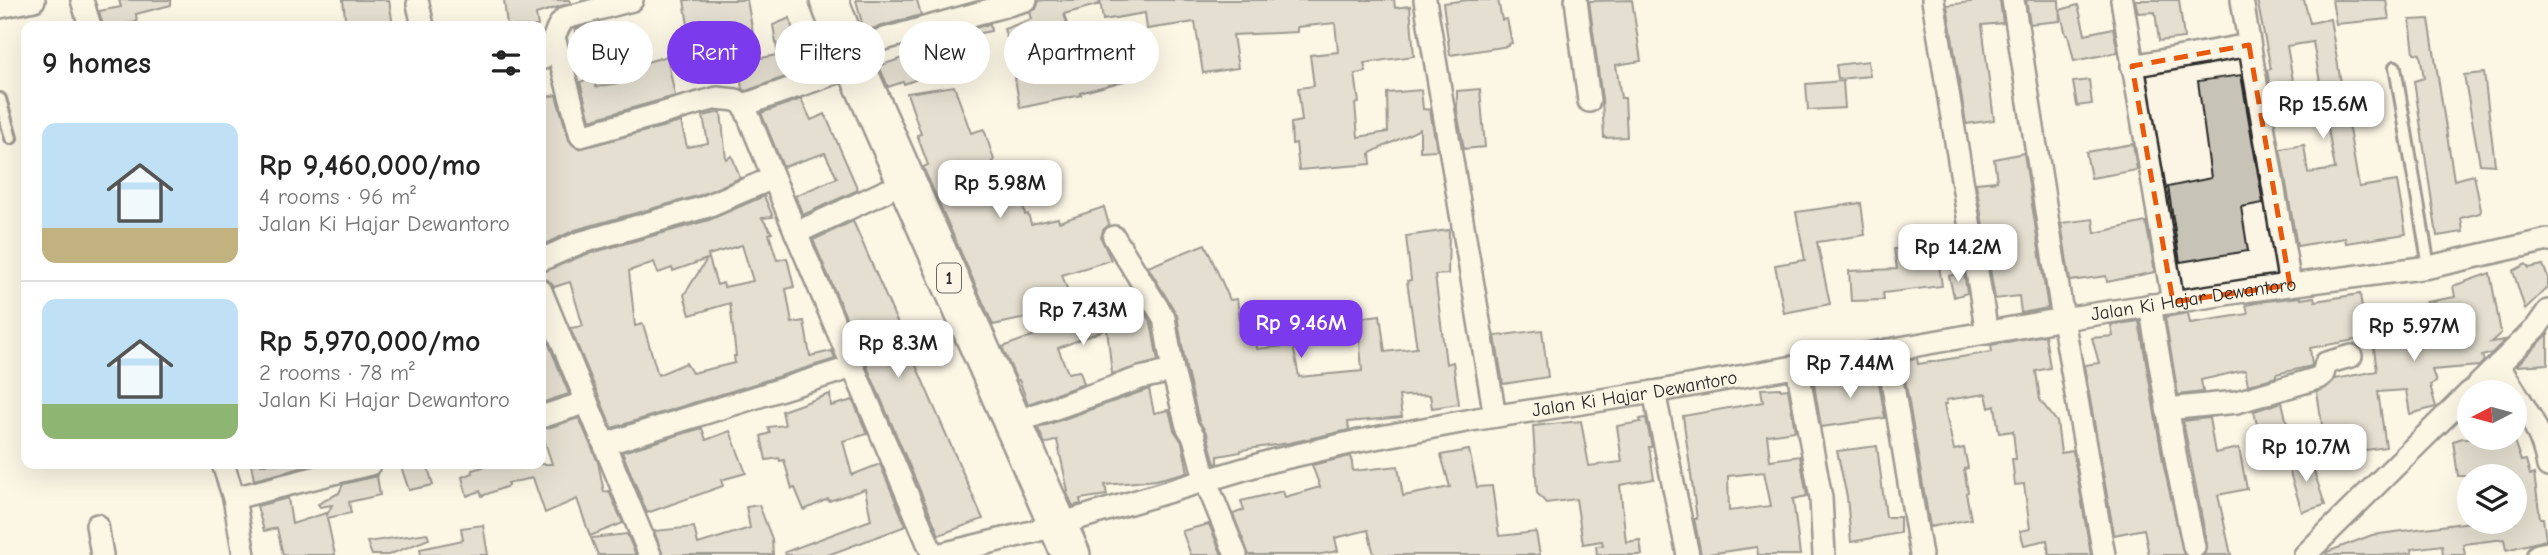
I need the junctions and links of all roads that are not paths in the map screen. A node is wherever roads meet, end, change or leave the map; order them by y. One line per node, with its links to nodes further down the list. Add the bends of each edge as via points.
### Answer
1 (34, 0): 14 (street)
2 (82, 0): 15 (street)
3 (632, 0): 19 (street, via 565,18 558,25)
4 (807, 0): 17 (highway, 1)
5 (829, 0): 18 (highway, 1)
6 (1026, 0): 20 (street)
7 (1425, 0): 58 (street)
8 (1576, 0): 29 (street)
9 (1933, 0): 45 (street)
10 (2013, 0): 44 (street)
11 (2122, 0): 23 (street)
12 (2242, 0): 21 (street)
13 (418, 4): 16 (street)
14 (0, 7)
15 (88, 21)
16 (422, 21)
17 (820, 21)
18 (834, 21)
19 (555, 41): 22 (street); 30 (street, via 581,136 717,98)
20 (885, 46)
21 (2249, 46): 23 (street); 39 (street)
22 (546, 54)
23 (2132, 66): 40 (street)
24 (2395, 67): 38 (lane)
25 (790, 84): 30 (street)
26 (851, 84): 33 (highway, 1)
27 (854, 84): 59 (highway, 1)
28 (0, 99): 31 (lane)
29 (1589, 101)
30 (744, 105): 32 (street)
31 (11, 138)
32 (773, 177): 34 (street); 37 (street, via 705,207 579,243)
33 (886, 191): 34 (street); 67 (highway, 1)
34 (796, 233): 50 (street)
35 (1114, 237): 51 (street, via 1164,318)
36 (2548, 240): 38 (street, Jalan Ki Hajar Dewantoro)
37 (546, 258)
38 (2429, 267): 39 (street, Jalan Ki Hajar Dewantoro)
39 (2290, 285): 40 (street, Jalan Ki Hajar Dewantoro)
40 (2173, 302): 42 (street, Jalan Ki Hajar Dewantoro)
41 (546, 303): 54 (street)
42 (2150, 305): 44 (street, Jalan Ki Hajar Dewantoro); 56 (street)
43 (2548, 311): 48 (street)
44 (2063, 319): 45 (street, Jalan Ki Hajar Dewantoro); 78 (street)
45 (1987, 333): 46 (street, Jalan Ki Hajar Dewantoro)
46 (1887, 350): 49 (street, Jalan Ki Hajar Dewantoro); 77 (street)
47 (2351, 356): 56 (street, via 2326,363 2321,377 2237,402)
48 (2498, 365): 52 (street); 61 (street, via 2533,421)
49 (1797, 366): 53 (street, Jalan Ki Hajar Dewantoro); 76 (street, via 1821,498)
50 (853, 367): 60 (street); 73 (street)
51 (1172, 371): 59 (street); 64 (street)
52 (2483, 380)
53 (1654, 392): 58 (street, Jalan Ki Hajar Dewantoro); 75 (street)
54 (587, 402): 57 (street); 60 (street)
55 (2457, 406): 79 (street)
56 (2167, 409): 68 (street)
57 (546, 415)
58 (1495, 416): 64 (street, Jalan Ki Hajar Dewantoro, via 1359,441)
59 (1013, 423): 67 (highway, 1)
60 (605, 444): 72 (street)
61 (2548, 466)
62 (225, 469): 65 (street)
63 (350, 469): 65 (street)
64 (1205, 479): 67 (street, Jalan Ki Hajar Dewantoro); 74 (street)
65 (234, 498): 71 (street)
66 (97, 525): 70 (street)
67 (1053, 541): 73 (street, Jalan Ki Hajar Dewantoro)
68 (2194, 547)
69 (2548, 553): 80 (street)
70 (102, 555)
71 (244, 555)
72 (650, 555)
73 (936, 555)
74 (1236, 555)
75 (1688, 555)
76 (1824, 555)
77 (1921, 555)
78 (2104, 555)
79 (2305, 555)
80 (2538, 555)

